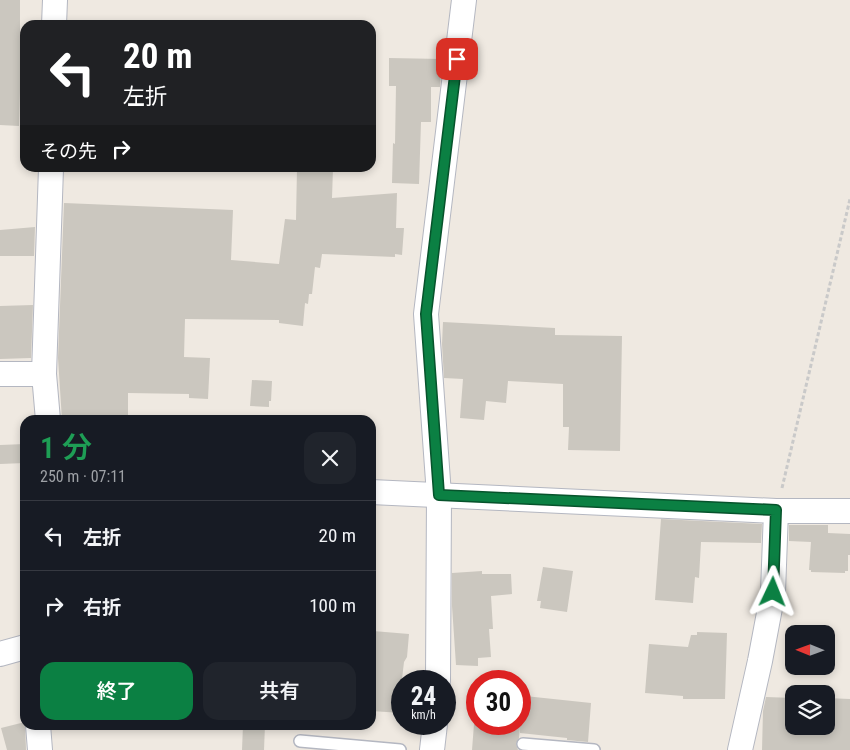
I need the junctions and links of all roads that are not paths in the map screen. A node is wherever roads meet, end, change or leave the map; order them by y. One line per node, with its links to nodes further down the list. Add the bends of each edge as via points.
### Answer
1 (55, 0): 3 (street)
2 (464, 0): 9 (street, via 426,314)
3 (54, 20)
4 (51, 172): 6 (street)
5 (0, 374): 6 (street)
6 (44, 374): 7 (street)
7 (48, 415)
8 (376, 492): 9 (street)
9 (439, 495): 10 (street); 14 (street)
10 (776, 510): 11 (street); 23 (street, via 773,592)
11 (850, 511)
12 (20, 648): 13 (street)
13 (0, 654)
14 (438, 670)
15 (38, 730): 19 (street)
16 (434, 735): 21 (street)
17 (300, 741): 20 (lane)
18 (523, 744): 22 (lane)
19 (40, 750)
20 (400, 750)
21 (432, 750)
22 (594, 750)
23 (740, 750)

